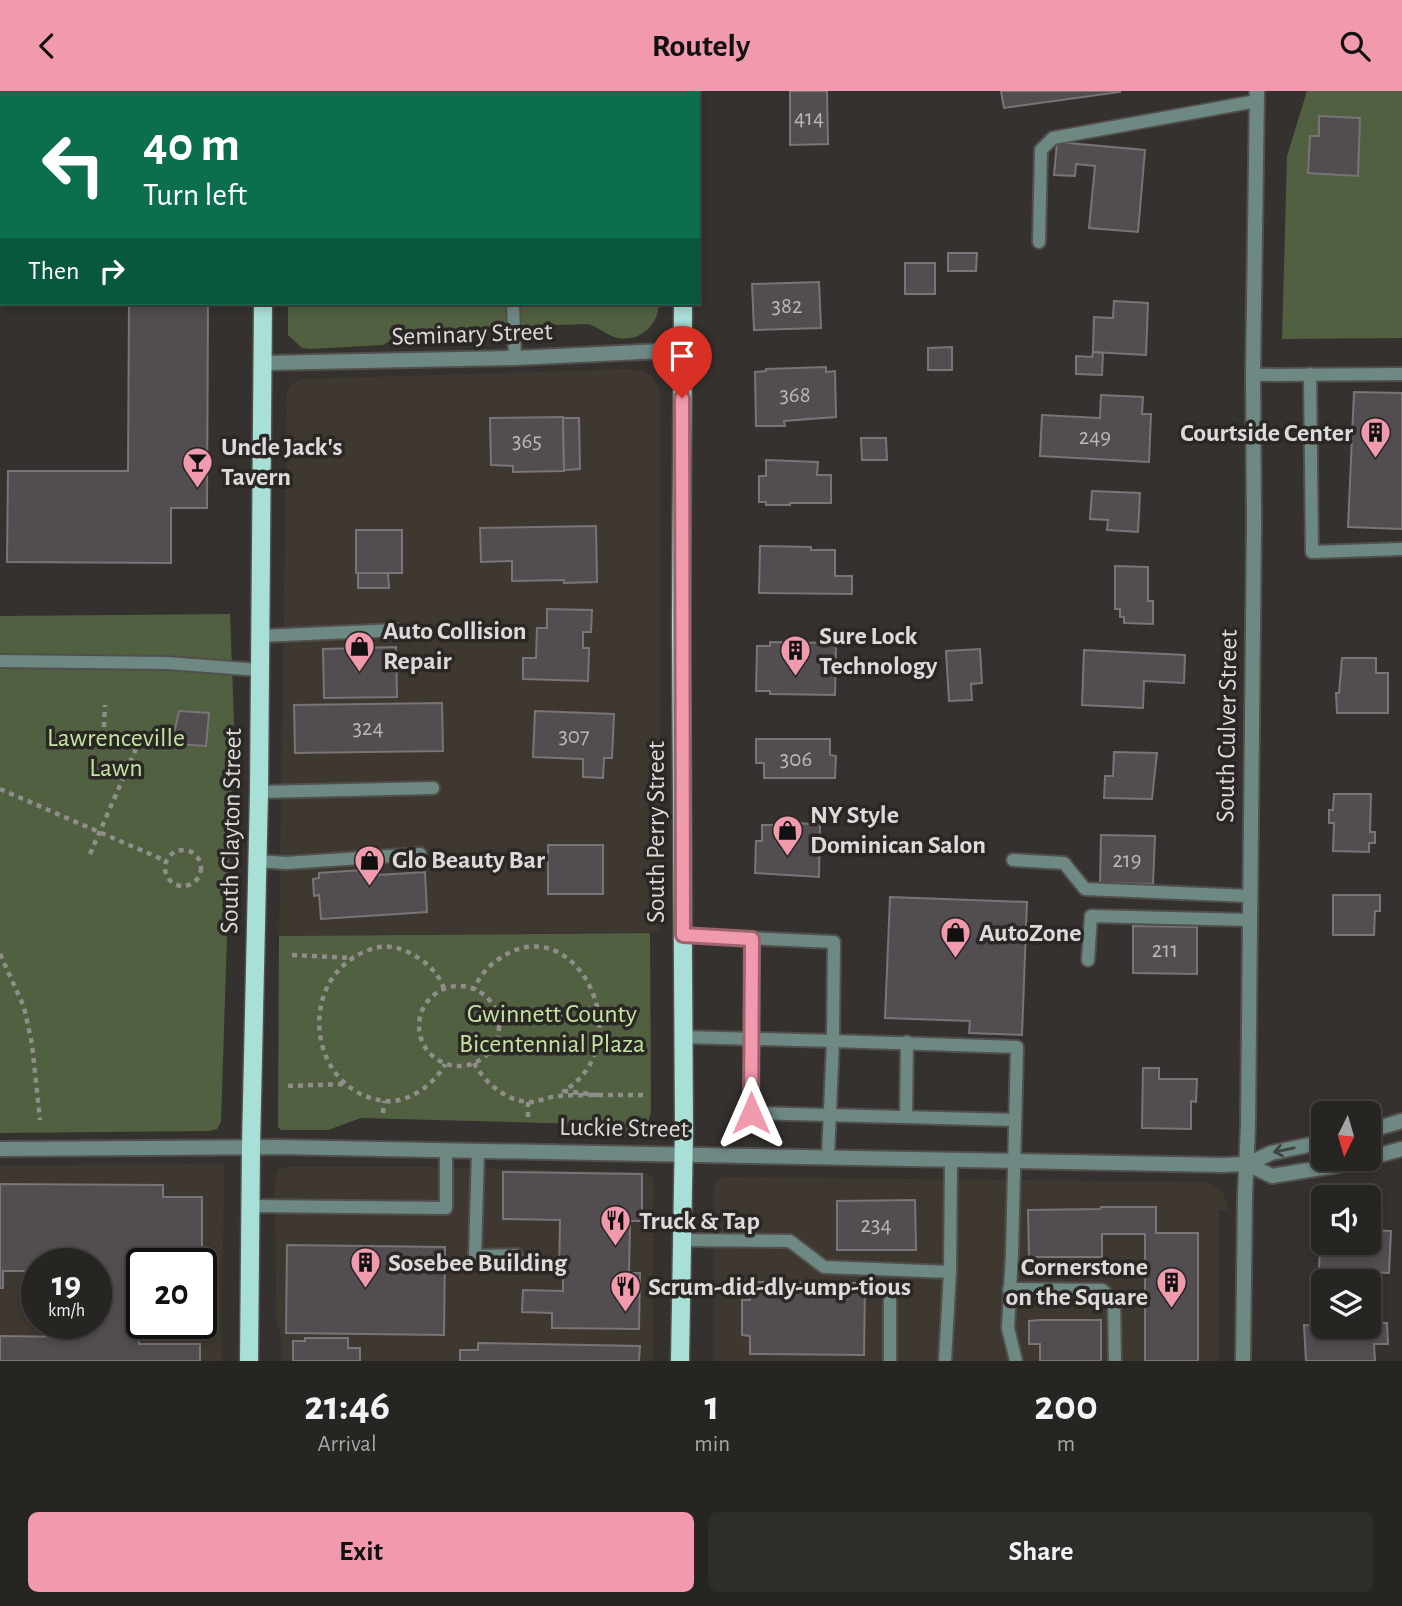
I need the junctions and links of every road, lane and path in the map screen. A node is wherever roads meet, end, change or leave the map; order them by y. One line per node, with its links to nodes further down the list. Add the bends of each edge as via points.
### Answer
1 (1257, 96): 2 (lane, via 1053,138 1041,150); 11 (street, South Culver Street)
2 (1039, 242)
3 (263, 305): 8 (main road, South Clayton Street)
4 (513, 305): 7 (lane)
5 (683, 305): 6 (main road, South Perry Street)
6 (683, 350): 7 (street, Seminary Street); 31 (main road, South Perry Street)
7 (515, 358): 8 (street, Seminary Street)
8 (263, 363): 14 (main road, South Clayton Street)
9 (1310, 374): 10 (lane); 11 (lane); 12 (lane, via 1312,552)
10 (1402, 374)
11 (1252, 375): 29 (street, South Culver Street)
12 (1402, 548)
13 (397, 630): 14 (lane)
14 (260, 636): 16 (main road, South Clayton Street)
15 (0, 661): 16 (lane, via 167,663)
16 (260, 670): 22 (main road, South Clayton Street)
17 (105, 705): 18 (path)
18 (104, 727)
19 (177, 736): 23 (path, via 142,735)
20 (433, 788): 22 (lane)
21 (0, 789): 23 (path)
22 (259, 792): 28 (main road, South Clayton Street)
23 (100, 833): 24 (path); 27 (path)
24 (90, 854)
25 (420, 854): 28 (lane)
26 (1013, 860): 29 (lane, via 1064,863 1085,889)
27 (166, 861): 27 (path, via 173,852 190,851 200,862 199,877 187,885 176,885 167,878)
28 (257, 861): 60 (main road, South Clayton Street)
29 (1250, 896): 30 (street, South Culver Street)
30 (1249, 920): 36 (lane, via 1091,916); 70 (street, South Culver Street)
31 (683, 935): 32 (lane); 39 (main road, South Perry Street)
32 (752, 939): 40 (lane); 41 (lane, via 834,941)
33 (0, 954): 55 (path, via 24,1007)
34 (292, 955): 35 (path)
35 (354, 958): 37 (path, via 380,947 400,948 430,966); 45 (path, via 328,984 319,1016 324,1052)
36 (1088, 960)
37 (444, 989): 38 (path); 43 (path, via 424,1006 419,1033 424,1046)
38 (474, 989): 44 (path, via 492,1004 499,1026 492,1049); 47 (path, via 488,968 518,949 549,950 575,966 594,992 599,1040 587,1070 564,1091)
39 (684, 1037): 40 (lane); 65 (main road, South Perry Street)
40 (750, 1038): 41 (lane); 52 (lane, via 751,1113)
41 (833, 1041): 42 (lane); 52 (lane)
42 (907, 1042): 53 (lane); 56 (lane, via 1017,1047)
43 (445, 1063): 44 (path); 49 (path, via 417,1093)
44 (474, 1063): 50 (path, via 495,1088)
45 (345, 1084): 46 (path); 49 (path)
46 (288, 1086)
47 (598, 1095): 48 (path); 50 (path)
48 (644, 1095)
49 (384, 1101): 51 (path)
50 (528, 1102): 54 (path)
51 (383, 1113)
52 (828, 1115): 53 (lane); 67 (lane)
53 (906, 1117): 56 (lane)
54 (528, 1118)
55 (40, 1120)
56 (1014, 1120): 69 (lane)
57 (1402, 1121): 58 (street)
58 (1381, 1127)
59 (1311, 1145): 70 (street, one-way to 70, via 1271,1153)
60 (251, 1146): 61 (street, Luckie Street); 63 (street, Luckie Street); 72 (main road, South Clayton Street)
61 (0, 1149)
62 (1402, 1149): 66 (street)
63 (446, 1150): 64 (street, Luckie Street); 72 (lane, via 446,1208)
64 (478, 1151): 65 (street, Luckie Street); 74 (lane, via 475,1256)
65 (684, 1153): 67 (street, Luckie Street); 73 (main road, South Perry Street)
66 (1381, 1154)
67 (828, 1156): 68 (street, Luckie Street)
68 (951, 1160): 69 (street, Luckie Street); 75 (lane)
69 (1014, 1162): 70 (street, Luckie Street); 76 (lane)
70 (1247, 1164): 71 (street, via 1272,1176); 84 (street, South Culver Street)
71 (1311, 1170)
72 (251, 1206): 78 (main road, South Clayton Street)
73 (682, 1240): 75 (lane, via 790,1241 824,1267); 79 (main road, South Perry Street)
74 (516, 1255)
75 (950, 1272): 81 (lane)
76 (1009, 1289): 82 (lane, via 1008,1328); 83 (lane, via 1102,1290 1114,1301)
77 (890, 1300): 80 (lane)
78 (249, 1361)
79 (680, 1361)
80 (890, 1361)
81 (945, 1361)
82 (1016, 1361)
83 (1115, 1361)
84 (1243, 1361)

